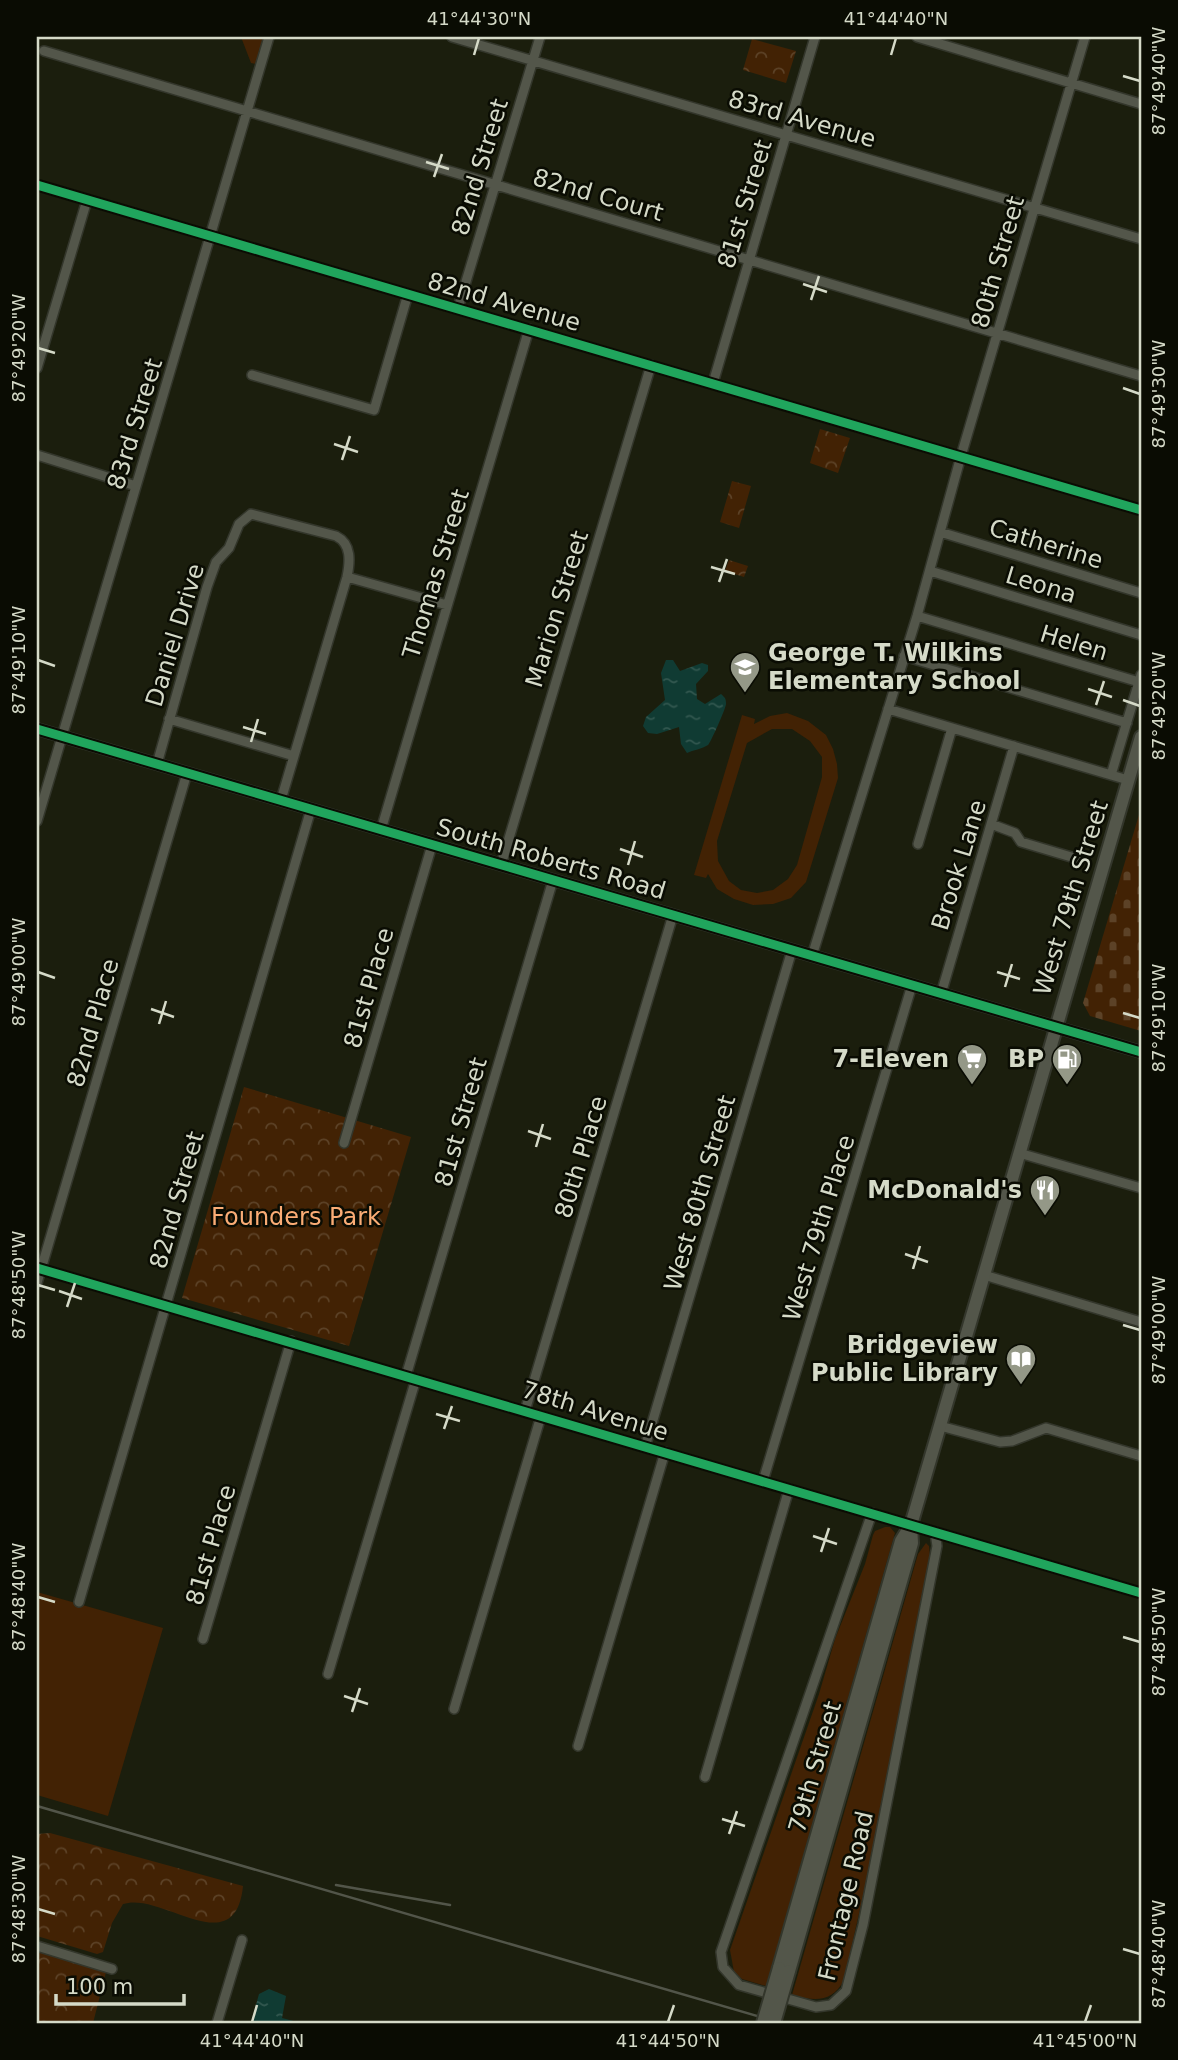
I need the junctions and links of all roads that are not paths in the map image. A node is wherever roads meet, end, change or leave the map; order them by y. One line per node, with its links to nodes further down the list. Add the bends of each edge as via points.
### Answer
1 (269, 37): 11 (street, 83rd Street)
2 (452, 37): 8 (street, 83rd Avenue)
3 (540, 37): 8 (street, 82nd Street)
4 (815, 37): 12 (street, 81st Street)
5 (917, 37): 9 (street)
6 (1085, 37): 9 (street, 80th Street)
7 (44, 51): 11 (street, 82nd Court)
8 (533, 61): 12 (street, 83rd Avenue); 14 (street, 82nd Street)
9 (1072, 83): 10 (street); 16 (street, 80th Street)
10 (1141, 104)
11 (247, 111): 14 (street, 82nd Court); 17 (street, 83rd Street)
12 (787, 133): 16 (street, 83rd Avenue); 19 (street, 81st Street)
13 (37, 185): 15 (street, 82nd Avenue)
14 (495, 185): 19 (street, 82nd Court); 21 (street, 82nd Street)
15 (87, 200): 17 (street, 82nd Avenue); 25 (street)
16 (1033, 208): 18 (street, 83rd Avenue); 23 (street, 80th Street)
17 (210, 236): 20 (street, 82nd Avenue); 31 (street, 83rd Street)
18 (1141, 239)
19 (748, 260): 23 (street, 82nd Court); 28 (street, 81st Street)
20 (408, 294): 21 (street, 82nd Avenue); 26 (street, via 374,410)
21 (458, 308): 22 (street, 82nd Avenue)
22 (529, 329): 24 (street, 82nd Avenue); 37 (street, Thomas Street)
23 (998, 332): 27 (street, 82nd Court); 30 (street, 80th Street)
24 (651, 365): 28 (street, 82nd Avenue); 63 (street, Marion Street)
25 (37, 368)
26 (252, 375)
27 (1141, 376)
28 (713, 383): 30 (street, 82nd Avenue)
29 (37, 455): 31 (street)
30 (961, 456): 32 (street, 82nd Avenue); 33 (street, 80th Street)
31 (136, 486): 47 (street, 83rd Street)
32 (1141, 510)
33 (940, 532): 34 (street); 36 (street, Catherine)
34 (930, 571): 38 (street); 39 (street, Leona)
35 (347, 577): 37 (street); 43 (street, Daniel Drive, via 349,554 342,539 250,514 216,562); 50 (street)
36 (1141, 593)
37 (447, 605): 59 (street, Thomas Street)
38 (917, 616): 40 (street); 41 (street, Helen)
39 (1141, 635)
40 (904, 656): 42 (street); 44 (street)
41 (1140, 679): 44 (street)
42 (888, 709): 45 (street); 67 (street)
43 (169, 719): 50 (street); 51 (street, Daniel Drive)
44 (1127, 723): 53 (street)
45 (952, 728): 49 (street); 60 (street)
46 (37, 729): 47 (street, South Roberts Road)
47 (62, 736): 51 (street, South Roberts Road); 57 (street, 83rd Street)
48 (1141, 737): 54 (main road, West 79th Street)
49 (1014, 746): 53 (street); 58 (street, Brook Lane)
50 (294, 756): 55 (street)
51 (157, 764): 52 (street, South Roberts Road)
52 (187, 773): 55 (street, South Roberts Road); 75 (street, 82nd Place)
53 (1111, 775): 54 (street)
54 (1128, 780): 70 (main road, West 79th Street)
55 (281, 800): 56 (street, South Roberts Road)
56 (311, 809): 59 (street, South Roberts Road); 78 (street, 82nd Street)
57 (37, 821)
58 (991, 824): 62 (street, via 1015,833 1021,842); 69 (street, Brook Lane)
59 (381, 830): 61 (street, South Roberts Road)
60 (918, 844)
61 (432, 845): 63 (street, South Roberts Road); 72 (street, 81st Place)
62 (1078, 859)
63 (501, 865): 64 (street, South Roberts Road)
64 (553, 880): 65 (street, South Roberts Road); 81 (street, 81st Street)
65 (673, 915): 66 (street, South Roberts Road); 83 (street, 80th Place)
66 (792, 950): 67 (street, South Roberts Road); 86 (street, West 80th Street)
67 (813, 956): 68 (street, South Roberts Road)
68 (912, 985): 69 (street, South Roberts Road); 89 (street, West 79th Place)
69 (941, 994): 70 (street, South Roberts Road)
70 (1055, 1027): 71 (street, South Roberts Road); 73 (main road, West 79th Street)
71 (1141, 1052)
72 (344, 1143)
73 (1019, 1153): 74 (street); 76 (main road, 79th Street)
74 (1141, 1188)
75 (39, 1269): 77 (street, 82nd Place); 78 (street, 78th Avenue)
76 (984, 1275): 79 (street); 85 (main road, 79th Street)
77 (37, 1283)
78 (166, 1306): 80 (street, 78th Avenue); 95 (street, 82nd Street)
79 (1141, 1322)
80 (291, 1341): 81 (street, 78th Avenue); 96 (street, 81st Place)
81 (406, 1376): 82 (street, 78th Avenue)
82 (416, 1379): 83 (street, 78th Avenue); 97 (street)
83 (525, 1411): 84 (street, 78th Avenue)
84 (541, 1416): 86 (street, 78th Avenue); 98 (street)
85 (940, 1426): 88 (street, via 1000,1442 1046,1428); 92 (main road, 79th Street)
86 (645, 1447): 87 (street, 78th Avenue)
87 (665, 1452): 89 (street, 78th Avenue); 99 (street)
88 (1141, 1456)
89 (763, 1481): 90 (street, 78th Avenue)
90 (789, 1489): 91 (street, 78th Avenue); 100 (street)
91 (872, 1513): 92 (street, 78th Avenue); 93 (street, Frontage Road, via 722,1952 723,1967 735,1982 784,1998 827,2007 842,1997 850,1984 900,1743 937,1546)
92 (911, 1525): 93 (street, 78th Avenue); 104 (main road, 79th Street, via 912,1543)
93 (935, 1532): 94 (street, 78th Avenue)
94 (1141, 1593)
95 (79, 1602)
96 (203, 1639)
97 (328, 1674)
98 (454, 1709)
99 (578, 1746)
100 (705, 1777)
101 (242, 1940): 105 (street)
102 (37, 1946): 103 (street)
103 (112, 1969)
104 (784, 1970): 106 (main road, 79th Street, bridge); 107 (main road, 79th Street, bridge)
105 (217, 2023)
106 (764, 2023)
107 (774, 2023)

